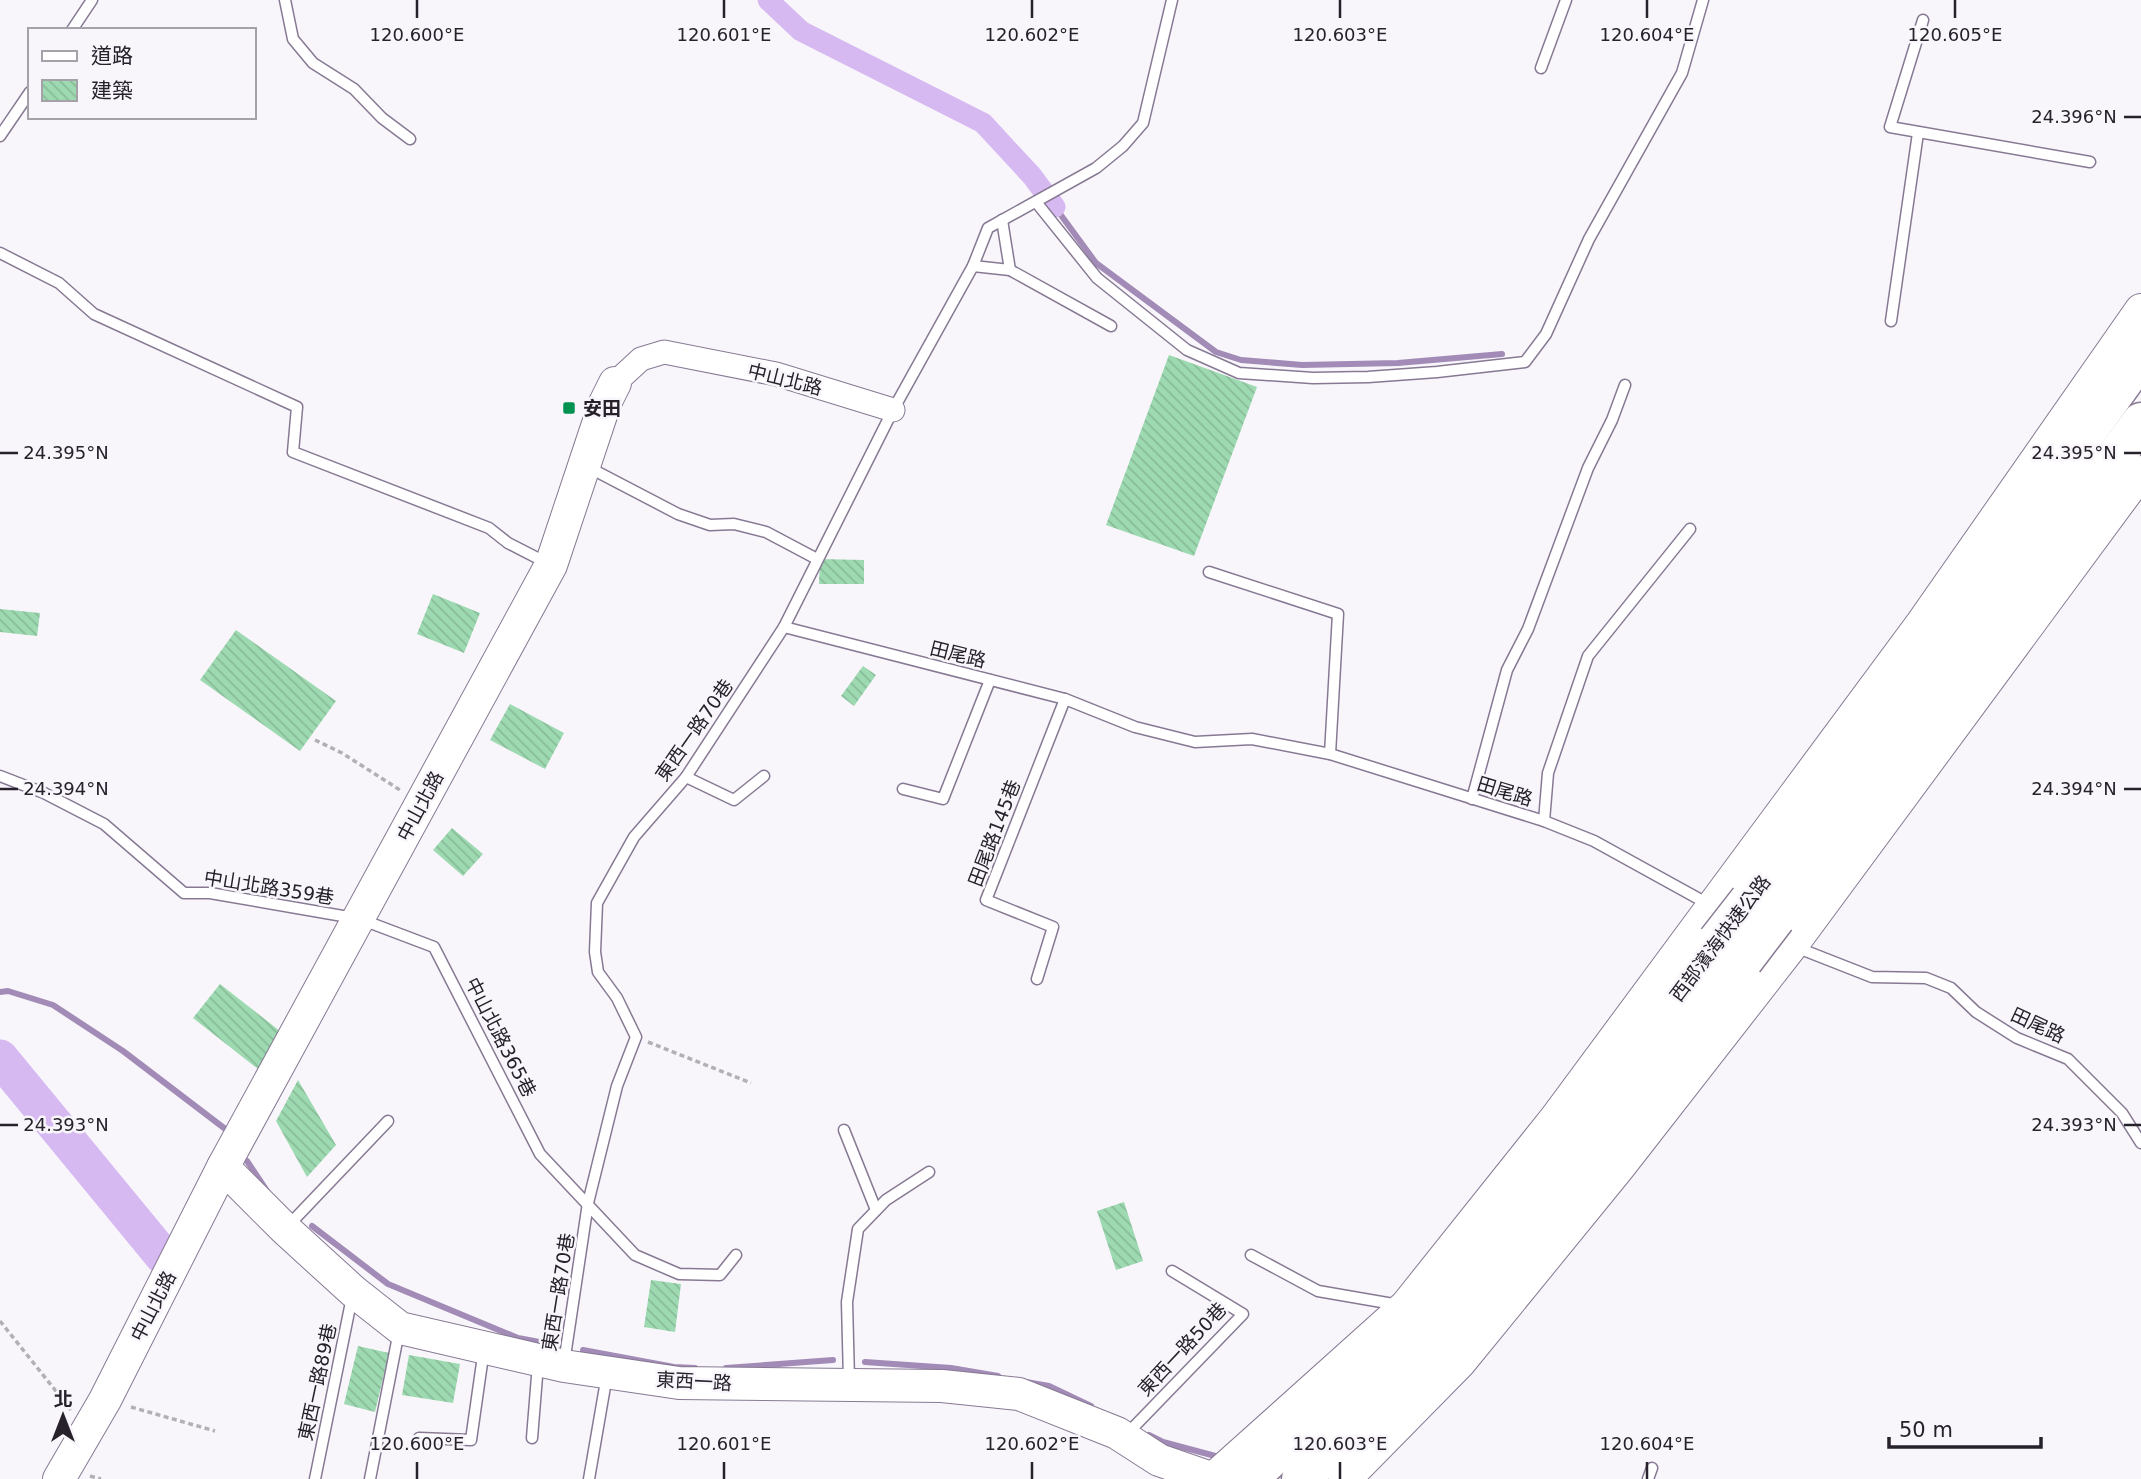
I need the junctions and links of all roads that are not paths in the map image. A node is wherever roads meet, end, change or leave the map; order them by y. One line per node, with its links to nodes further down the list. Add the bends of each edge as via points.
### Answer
1 (92, 0): 7 (lane)
2 (285, 0): 12 (lane, via 293,39 313,63 354,89)
3 (1172, 0): 14 (lane, 東西一路70巷, via 1143,123 1096,168)
4 (1566, 0): 8 (lane)
5 (1703, 0): 14 (lane, via 1682,73 1589,239 1546,334 1525,362 1368,377 1239,373 1186,350 1097,278)
6 (1923, 20): 10 (lane, via 1890,127)
7 (73, 28)
8 (1541, 68)
9 (28, 95): 11 (lane)
10 (1917, 133): 13 (lane); 20 (lane)
11 (0, 136)
12 (410, 139)
13 (2090, 162)
14 (1036, 202): 15 (lane, 東西一路70巷)
15 (1002, 220): 17 (lane, 東西一路70巷, via 988,228); 18 (lane)
16 (0, 253): 31 (lane, via 59,283 94,314 297,407 293,452 489,528)
17 (973, 266): 18 (lane); 25 (lane, 東西一路70巷)
18 (1010, 270): 21 (lane)
19 (2141, 310): 44 (street, via 1923,622)
20 (1891, 321)
21 (1111, 326)
22 (2141, 357): 44 (highway, 西部濱海快速公路)
23 (615, 383): 25 (street, 中山北路, via 641,359 664,352 776,374); 27 (street, 中山北路)
24 (1625, 385): 41 (lane, via 1588,468 1528,629 1507,670)
25 (893, 410): 30 (lane, 東西一路70巷)
26 (2141, 422): 44 (highway, 西部濱海快速公路)
27 (583, 465): 30 (lane, via 678,514 710,525 734,524 766,532); 31 (street, 中山北路)
28 (2141, 471): 44 (street)
29 (1690, 529): 42 (lane, via 1588,656 1548,774)
30 (817, 559): 33 (lane, 東西一路70巷)
31 (551, 565): 43 (street, 中山北路)
32 (1209, 572): 36 (lane, via 1338,614)
33 (784, 627): 34 (lane, 田尾路); 39 (lane, 東西一路70巷)
34 (990, 680): 35 (lane, 田尾路); 40 (lane, via 943,799)
35 (1065, 699): 36 (lane, 田尾路, via 1135,727 1195,742 1252,739); 45 (lane, 田尾路145巷, via 986,900 1053,927)
36 (1330, 754): 41 (lane, 田尾路)
37 (0, 776): 43 (lane, 中山北路359巷, via 104,824 184,893 210,893)
38 (764, 776): 39 (lane, via 734,800)
39 (686, 777): 51 (lane, 東西一路70巷, via 634,837 597,904 598,972 636,1037 617,1086)
40 (903, 789)
41 (1472, 799): 42 (lane, 田尾路)
42 (1544, 821): 44 (lane, 田尾路, via 1594,841)
43 (359, 919): 49 (street, 中山北路); 51 (lane, 中山北路365巷, via 434,947 540,1154)
44 (1749, 928): 48 (lane, 田尾路, via 1872,977 1926,978 1951,988 1976,1012 2017,1038 2068,1059 2105,1093); 58 (street, via 1556,1118); 68 (highway, 西部濱海快速公路, via 1430,1306); 74 (highway, 西部濱海快速公路, via 1611,1141 1450,1334); 75 (street, via 1619,1167 1460,1362)
45 (1037, 979)
46 (388, 1122): 53 (lane)
47 (844, 1130): 52 (lane)
48 (2141, 1143)
49 (223, 1167): 53 (street, 東西一路); 69 (street, 中山北路, via 105,1400)
50 (929, 1172): 52 (lane)
51 (588, 1203): 54 (lane, 中山北路365巷, via 635,1255 679,1274 720,1275); 61 (lane, 東西一路70巷)
52 (876, 1210): 63 (lane, via 858,1229 851,1266 846,1301)
53 (285, 1229): 57 (street, 東西一路)
54 (736, 1255)
55 (1251, 1255): 58 (lane, via 1318,1292)
56 (1172, 1271): 66 (lane, 東西一路50巷, via 1243,1314)
57 (353, 1292): 59 (street, 東西一路); 70 (lane, 東西一路89巷)
58 (1406, 1306): 73 (street)
59 (400, 1328): 60 (street, 東西一路); 71 (lane)
60 (484, 1348): 61 (street, 東西一路); 64 (lane, via 471,1440)
61 (551, 1363): 62 (street, 東西一路); 65 (lane, 東西一路70巷)
62 (607, 1373): 63 (street, 東西一路, via 679,1382); 72 (lane)
63 (849, 1383): 66 (street, 東西一路, via 1018,1394)
64 (419, 1438)
65 (532, 1438)
66 (1123, 1438): 73 (street, 東西一路, via 1159,1460)
67 (1652, 1468): 76 (lane)
68 (1258, 1472)
69 (59, 1479)
70 (315, 1479)
71 (370, 1479)
72 (589, 1479)
73 (1214, 1479)
74 (1301, 1479)
75 (1345, 1479)
76 (1648, 1479)

